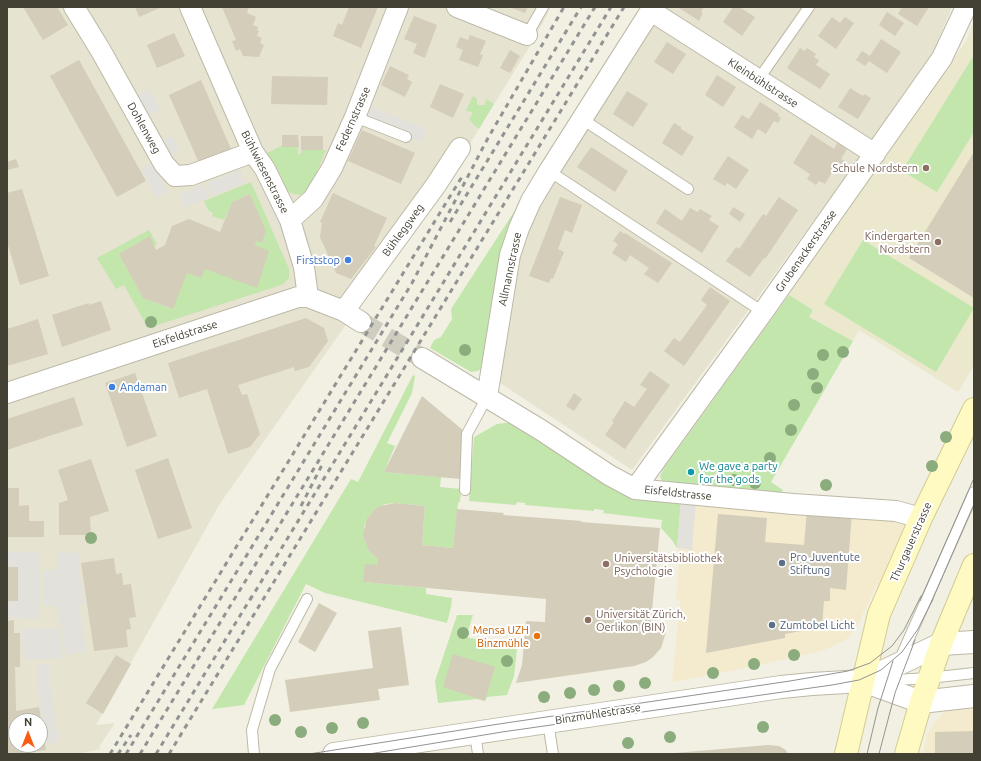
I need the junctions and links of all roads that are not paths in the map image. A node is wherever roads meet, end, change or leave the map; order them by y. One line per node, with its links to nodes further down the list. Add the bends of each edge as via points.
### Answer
1 (74, 7): 15 (street, Dohlenweg, via 164,164 175,176 191,175)
2 (190, 7): 15 (street, Bühlwiesenstrasse)
3 (398, 7): 11 (street, Federnstrasse)
4 (457, 7): 9 (street)
5 (543, 7): 9 (lane)
6 (809, 7): 10 (lane)
7 (966, 7): 16 (street, Grubenackerstrasse, via 942,58)
8 (652, 9): 10 (street, Kleinbühlstrasse); 12 (street, Allmannstrasse)
9 (527, 35)
10 (758, 80): 16 (street, Kleinbühlstrasse)
11 (355, 117): 13 (lane); 19 (street, Federnstrasse, via 332,168 313,199)
12 (582, 120): 17 (street, Allmannstrasse); 18 (lane)
13 (406, 137)
14 (460, 148): 21 (street, Bühleggweg)
15 (253, 152): 19 (street, Bühlwiesenstrasse, via 265,169)
16 (875, 154): 22 (street, Grubenackerstrasse)
17 (549, 171): 22 (lane); 26 (street, Allmannstrasse, via 518,228 510,255)
18 (688, 189)
19 (290, 220): 20 (street, Bühlwiesenstrasse, via 304,267)
20 (308, 297): 21 (street); 25 (street, Eisfeldstrasse, via 298,297)
21 (344, 311): 23 (street)
22 (763, 312): 28 (street, Grubenackerstrasse)
23 (361, 322)
24 (422, 358): 26 (street, Eisfeldstrasse)
25 (7, 393)
26 (487, 397): 28 (street, Eisfeldstrasse); 29 (lane, Allmannstrasse, via 467,434)
27 (974, 409): 31 (main road, Thurgauerstrasse)
28 (635, 489): 31 (street, Eisfeldstrasse, via 896,511)
29 (465, 490)
30 (974, 492): 36 (lane)
31 (921, 518): 39 (main road, Thurgauerstrasse, via 879,614)
32 (974, 565): 35 (main road)
33 (307, 599): 44 (lane, via 270,669 252,730)
34 (974, 642): 35 (street)
35 (941, 644): 36 (street); 38 (main road)
36 (897, 665): 39 (street)
37 (974, 673): 38 (lane)
38 (929, 678): 39 (lane); 41 (main road)
39 (862, 681): 41 (street); 42 (street, Binzmühlestrasse, via 781,687); 48 (main road, Thurgauerstrasse)
40 (974, 696): 41 (street)
41 (921, 702): 49 (main road)
42 (548, 722): 43 (street, Binzmühlestrasse); 47 (lane)
43 (475, 733): 45 (street, Binzmühlestrasse); 46 (lane)
44 (254, 754)
45 (334, 754)
46 (478, 754)
47 (553, 754)
48 (846, 754)
49 (906, 754)

